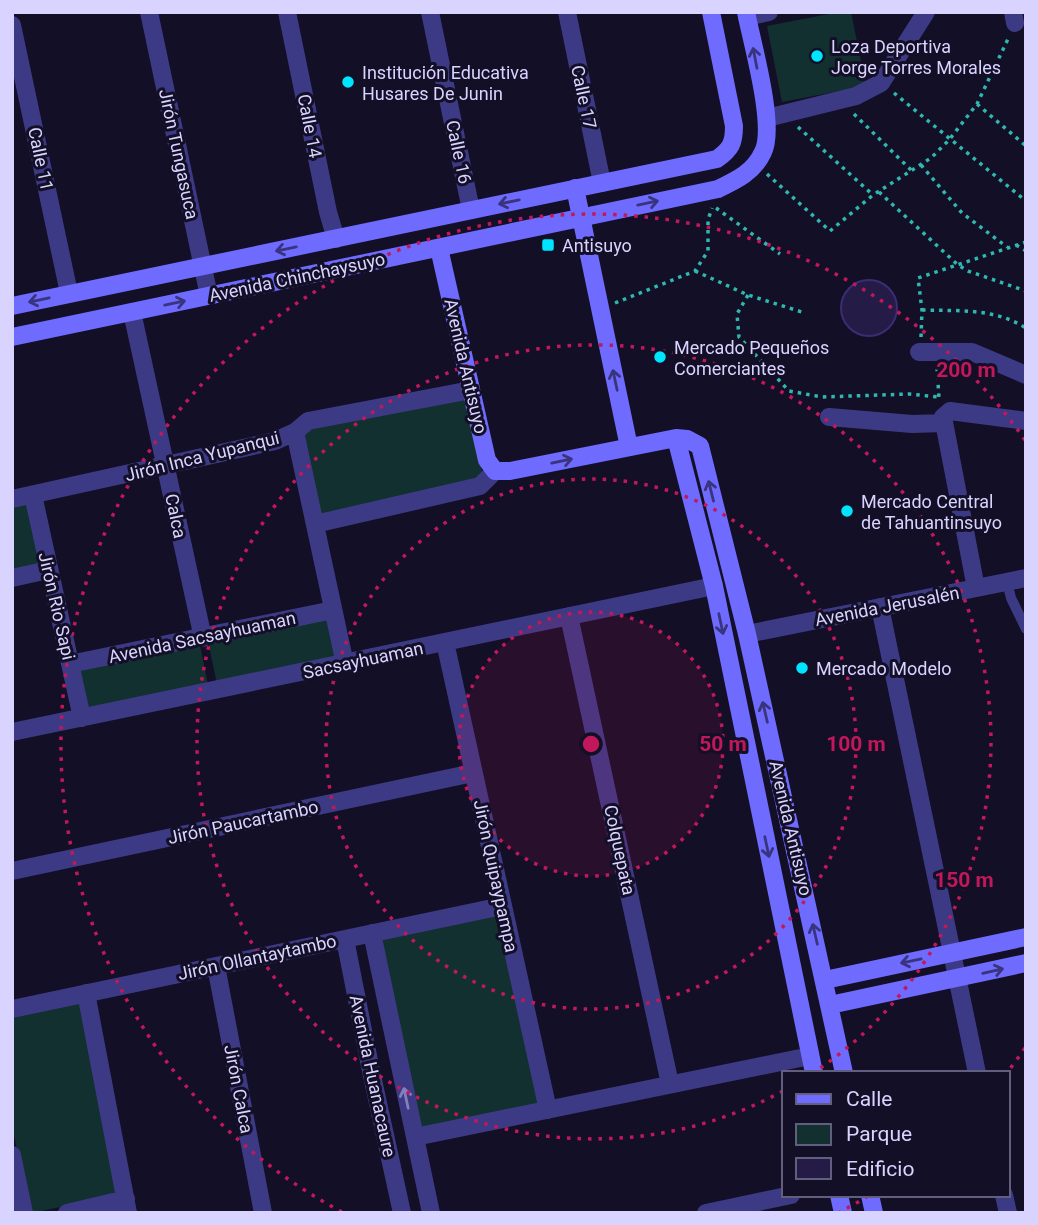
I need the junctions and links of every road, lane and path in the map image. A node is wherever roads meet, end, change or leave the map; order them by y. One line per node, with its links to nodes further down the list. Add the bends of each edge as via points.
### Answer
1 (149, 12): 37 (street, Jirón Tungasuca)
2 (288, 12): 29 (street, Calle 14)
3 (430, 12): 27 (street, Calle 16)
4 (567, 12): 21 (street, Calle 17)
5 (711, 12): 21 (street, via 734,126 729,150 717,159)
6 (769, 12): 8 (street)
7 (926, 12): 11 (street)
8 (747, 14): 15 (street, one-way to 8)
9 (1014, 18): 13 (path)
10 (12, 25): 40 (street, Calle 11)
11 (881, 83): 12 (street); 16 (path)
12 (840, 100): 14 (street); 20 (path)
13 (977, 104): 16 (path); 17 (path)
14 (793, 111): 15 (street); 24 (path, via 797,125)
15 (767, 118): 18 (street, via 768,136)
16 (950, 140): 19 (path); 26 (path)
17 (1026, 146)
18 (756, 163): 24 (path, via 830,231); 25 (street)
19 (921, 165): 20 (path); 33 (path, via 962,213)
20 (912, 171): 23 (path)
21 (602, 183): 22 (street)
22 (575, 188): 27 (street, Avenida Chinchaysuyo, one-way to 27); 28 (street)
23 (879, 192): 24 (path); 36 (path)
24 (873, 195)
25 (710, 199): 28 (street, one-way to 25); 35 (path); 38 (path, via 708,251)
26 (1026, 201)
27 (471, 211): 29 (street, Avenida Chinchaysuyo)
28 (581, 217): 32 (street, Avenida Chinchaysuyo); 44 (street)
29 (336, 239): 37 (street, Avenida Chinchaysuyo, one-way to 37)
30 (1026, 242): 31 (path)
31 (1016, 245): 33 (path); 34 (path)
32 (439, 248): 42 (street, Avenida Chinchaysuyo); 52 (street, Avenida Antisuyo)
33 (1008, 248): 36 (path)
34 (1026, 251)
35 (780, 254)
36 (958, 265): 39 (path); 45 (path, via 918,278)
37 (203, 267): 40 (street, Avenida Chinchaysuyo); 42 (street, Jirón Tungasuca)
38 (695, 271): 41 (path); 44 (path)
39 (1026, 291)
40 (69, 293): 43 (street, Avenida Chinchaysuyo, one-way to 43)
41 (748, 295): 47 (path); 53 (path, via 737,314 739,337 789,391 822,397 909,394)
42 (209, 296): 46 (street, Avenida Chinchaysuyo, one-way to 42)
43 (12, 306)
44 (600, 309): 58 (street, one-way to 44)
45 (922, 310): 48 (path, via 984,311); 50 (path)
46 (132, 312): 49 (street, Avenida Chinchaysuyo); 59 (street, Calca)
47 (805, 313)
48 (1026, 328)
49 (12, 337)
50 (927, 351): 51 (street, via 972,352); 53 (path)
51 (1026, 375)
52 (471, 390): 56 (street, Jirón Inca Yupanqui, via 308,421); 60 (street, Avenida Antisuyo, via 487,460)
53 (945, 411): 54 (street, via 912,424); 55 (street); 69 (street)
54 (829, 417)
55 (1026, 421)
56 (295, 432): 59 (street, Jirón Inca Yupanqui, via 275,441); 63 (street)
57 (676, 438): 58 (street); 68 (street, Avenida Antisuyo); 74 (street, Avenida Antisuyo, one-way to 57, via 701,451 694,442)
58 (629, 447): 60 (street, one-way to 58)
59 (166, 466): 61 (street, Jirón Inca Yupanqui); 75 (street, Calca)
60 (495, 471): 63 (street, via 480,486)
61 (33, 495): 62 (street, Jirón Inca Yupanqui); 64 (street, Jirón Rio Sapi)
62 (12, 499)
63 (315, 524): 71 (street)
64 (48, 570): 65 (street); 77 (street, Jirón Rio Sapi)
65 (12, 578)
66 (1026, 578): 67 (street, Avenida Jerusalén)
67 (1007, 582): 69 (street, Avenida Jerusalén); 73 (lane)
68 (714, 586): 72 (street, Sacsayhuaman); 95 (street, Avenida Antisuyo, one-way to 95)
69 (976, 588): 70 (street, Avenida Jerusalén)
70 (880, 607): 74 (street, Avenida Jerusalén); 87 (street)
71 (333, 610): 75 (street, Avenida Sacsayhuaman); 78 (street)
72 (569, 616): 76 (street, Sacsayhuaman); 98 (street, Colquepata)
73 (1026, 629)
74 (747, 634): 91 (street, Avenida Antisuyo, one-way to 74)
75 (203, 638): 77 (street, Avenida Sacsayhuaman)
76 (445, 642): 78 (street, Sacsayhuaman); 81 (street, Jirón Quipaypampa)
77 (70, 664): 79 (street, Jirón Rio Sapi)
78 (345, 664): 79 (street, Sacsayhuaman)
79 (82, 718): 80 (street, Sacsayhuaman)
80 (12, 732)
81 (473, 774): 82 (street, Jirón Paucartambo); 83 (street, Jirón Quipaypampa)
82 (12, 871)
83 (502, 906): 84 (street, Jirón Ollantaytambo); 99 (street, Jirón Quipaypampa)
84 (372, 933): 86 (street, Jirón Ollantaytambo); 100 (street, one-way to 84)
85 (1026, 937): 87 (street)
86 (345, 939): 89 (street, Jirón Ollantaytambo); 107 (street, Avenida Huanacaure)
87 (951, 953): 90 (street); 91 (street, one-way to 91)
88 (1026, 963): 90 (street, one-way to 88)
89 (216, 966): 92 (street, Jirón Ollantaytambo); 106 (street, Jirón Calca)
90 (956, 979): 93 (street); 97 (street)
91 (825, 980): 93 (street, Avenida Antisuyo)
92 (86, 993): 94 (street, Jirón Ollantaytambo); 103 (street)
93 (830, 1005): 96 (street, Avenida Antisuyo)
94 (12, 1009)
95 (812, 1064): 98 (street)
96 (844, 1071)
97 (977, 1071)
98 (670, 1084): 99 (street)
99 (548, 1110): 100 (street)
100 (415, 1137): 108 (street)
101 (12, 1155): 104 (street)
102 (782, 1197): 109 (street)
103 (127, 1206): 105 (street)
104 (24, 1213)
105 (66, 1213)
106 (263, 1213)
107 (402, 1213)
108 (430, 1213)
109 (706, 1213)

